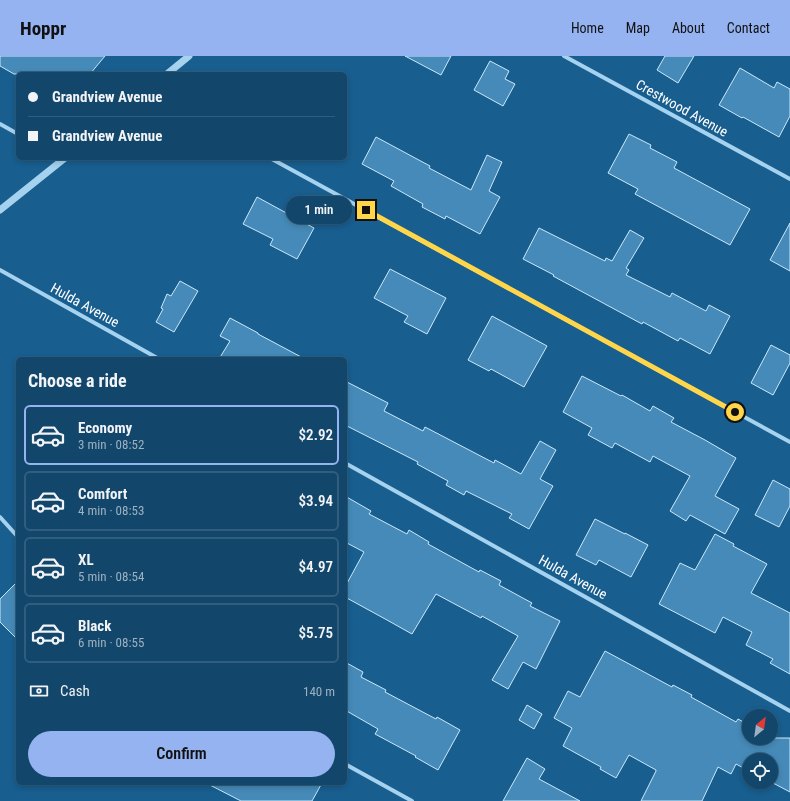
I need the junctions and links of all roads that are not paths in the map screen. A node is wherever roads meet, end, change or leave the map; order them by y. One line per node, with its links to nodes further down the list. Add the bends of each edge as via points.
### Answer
1 (190, 56): 3 (street)
2 (564, 56): 8 (street, Crestwood Avenue)
3 (170, 72)
4 (0, 124): 5 (street)
5 (16, 133)
6 (62, 160): 9 (street)
7 (274, 160): 12 (street)
8 (790, 179)
9 (0, 210)
10 (0, 270): 11 (street, Hulda Avenue)
11 (155, 357)
12 (790, 442)
13 (347, 464): 16 (street, Hulda Avenue)
14 (0, 517): 15 (street)
15 (16, 536)
16 (790, 711)
17 (347, 765): 18 (street)
18 (412, 801)

